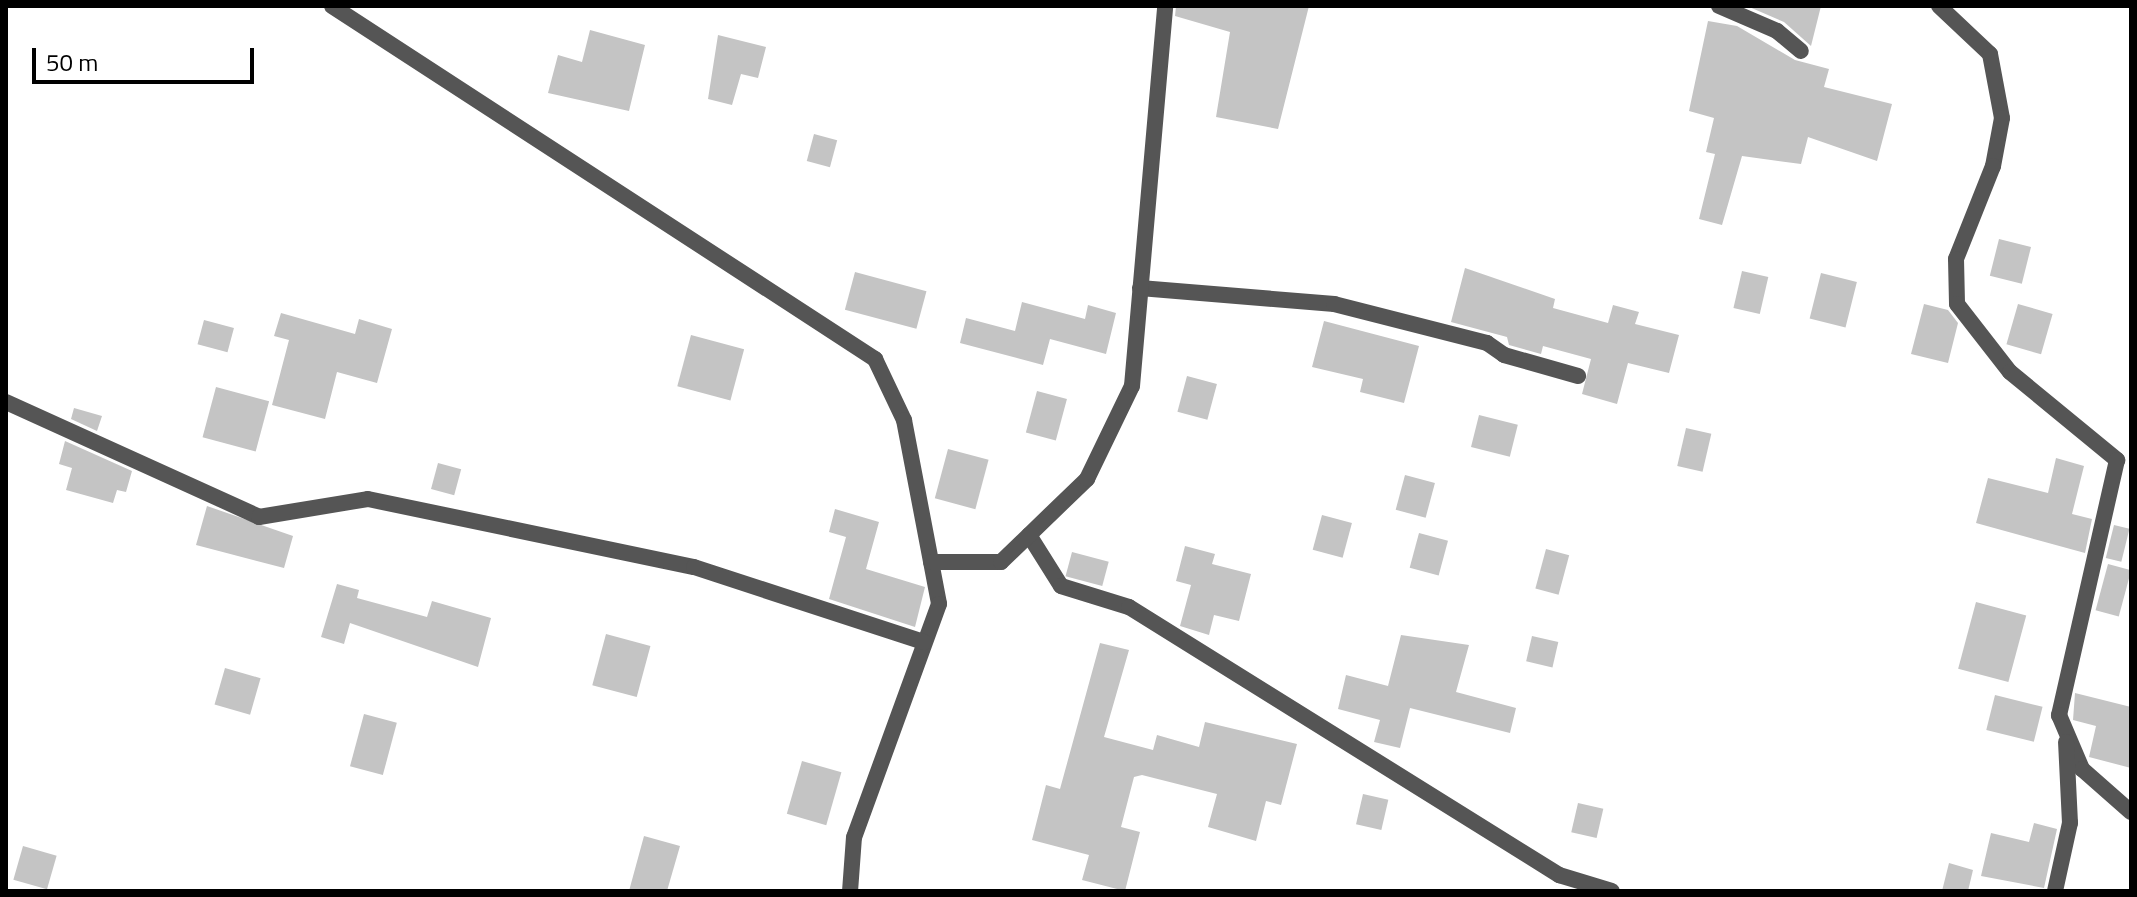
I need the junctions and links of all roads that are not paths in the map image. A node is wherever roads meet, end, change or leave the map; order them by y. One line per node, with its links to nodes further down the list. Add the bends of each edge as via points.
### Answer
1 (332, 6): 10 (street, via 875,359 904,420)
2 (1165, 6): 6 (street)
3 (1719, 6): 5 (street, via 1777,31)
4 (1939, 6): 12 (street, via 1990,54 2002,118 1993,166 1956,259 1957,304 2010,372 2117,460 2059,715)
5 (1801, 51)
6 (1140, 288): 7 (street, via 1334,304 1487,343 1504,355); 9 (street, via 1132,386 1087,479)
7 (1578, 376)
8 (6, 402): 11 (street, via 259,517 368,499 694,567)
9 (1029, 535): 10 (street, via 1001,562); 15 (street, via 1061,586 1129,607 1559,875)
10 (931, 562): 11 (street, via 939,604)
11 (924, 642): 14 (street, via 854,837)
12 (2065, 733): 13 (street, via 2082,769); 16 (street, via 2070,823)
13 (2131, 812)
14 (850, 891)
15 (1612, 891)
16 (2055, 891)

